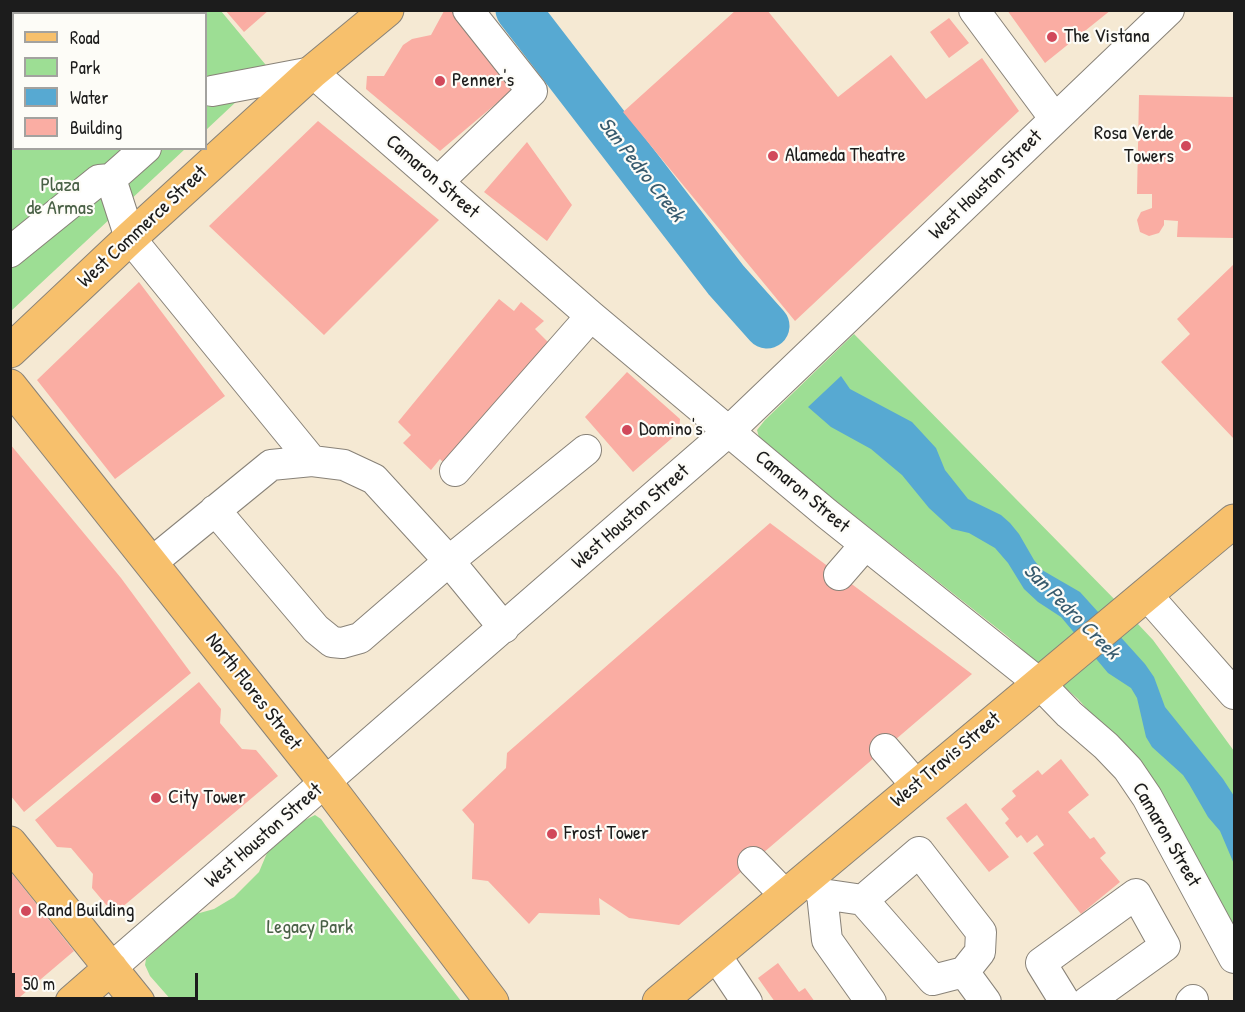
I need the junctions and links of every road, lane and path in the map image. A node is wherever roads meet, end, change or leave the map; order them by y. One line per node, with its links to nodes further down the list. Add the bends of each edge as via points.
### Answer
1 (387, 10): 5 (main road, West Commerce Street)
2 (468, 10): 10 (street, via 532,92)
3 (974, 10): 7 (street)
4 (1169, 10): 7 (street, West Houston Street)
5 (312, 72): 6 (street); 10 (street, Camaron Street); 11 (main road, West Commerce Street)
6 (208, 90)
7 (1055, 119): 16 (street, West Houston Street)
8 (144, 150): 9 (street)
9 (111, 179): 11 (street); 12 (street, via 99,180)
10 (438, 182): 13 (street, Camaron Street)
11 (130, 238): 14 (main road, West Commerce Street); 18 (street)
12 (10, 252)
13 (591, 316): 16 (street, Camaron Street); 19 (street)
14 (10, 351)
15 (10, 386): 24 (main road, North Flores Street)
16 (729, 431): 22 (street, Camaron Street); 27 (street, West Houston Street)
17 (586, 450): 23 (street)
18 (312, 461): 20 (street, via 271,465); 23 (street, via 344,465 374,479)
19 (454, 471)
20 (215, 510): 23 (street, via 316,629 332,642 342,644 360,638); 24 (street)
21 (1234, 521): 26 (main road, West Travis Street)
22 (866, 545): 25 (street); 28 (street, Camaron Street)
23 (449, 561): 27 (street)
24 (151, 563): 31 (main road, North Flores Street)
25 (839, 575)
26 (1146, 594): 28 (main road, West Travis Street); 29 (street)
27 (504, 628): 31 (street, West Houston Street)
28 (1039, 683): 32 (main road, West Travis Street); 38 (street, Camaron Street, via 1128,769)
29 (1234, 694)
30 (885, 748): 32 (street)
31 (325, 782): 39 (street, West Houston Street); 44 (main road, North Flores Street)
32 (916, 785): 35 (main road, West Travis Street)
33 (10, 843): 39 (main road)
34 (753, 862): 35 (street)
35 (804, 889): 36 (street); 37 (main road, West Travis Street); 47 (street, via 827,940)
36 (863, 900): 40 (street, via 919,852 981,932 980,952); 41 (street)
37 (715, 954): 45 (main road, West Travis Street); 46 (street)
38 (1234, 958)
39 (111, 968): 42 (main road, West Houston Street); 43 (main road)
40 (964, 972): 41 (street); 48 (street)
41 (928, 991)
42 (72, 1002)
43 (138, 1002)
44 (492, 1002)
45 (659, 1002)
46 (747, 1002)
47 (871, 1002)
48 (986, 1002)
49 (1065, 1002): 50 (street, via 1041,963 1136,894 1166,946)
50 (1087, 1002)

